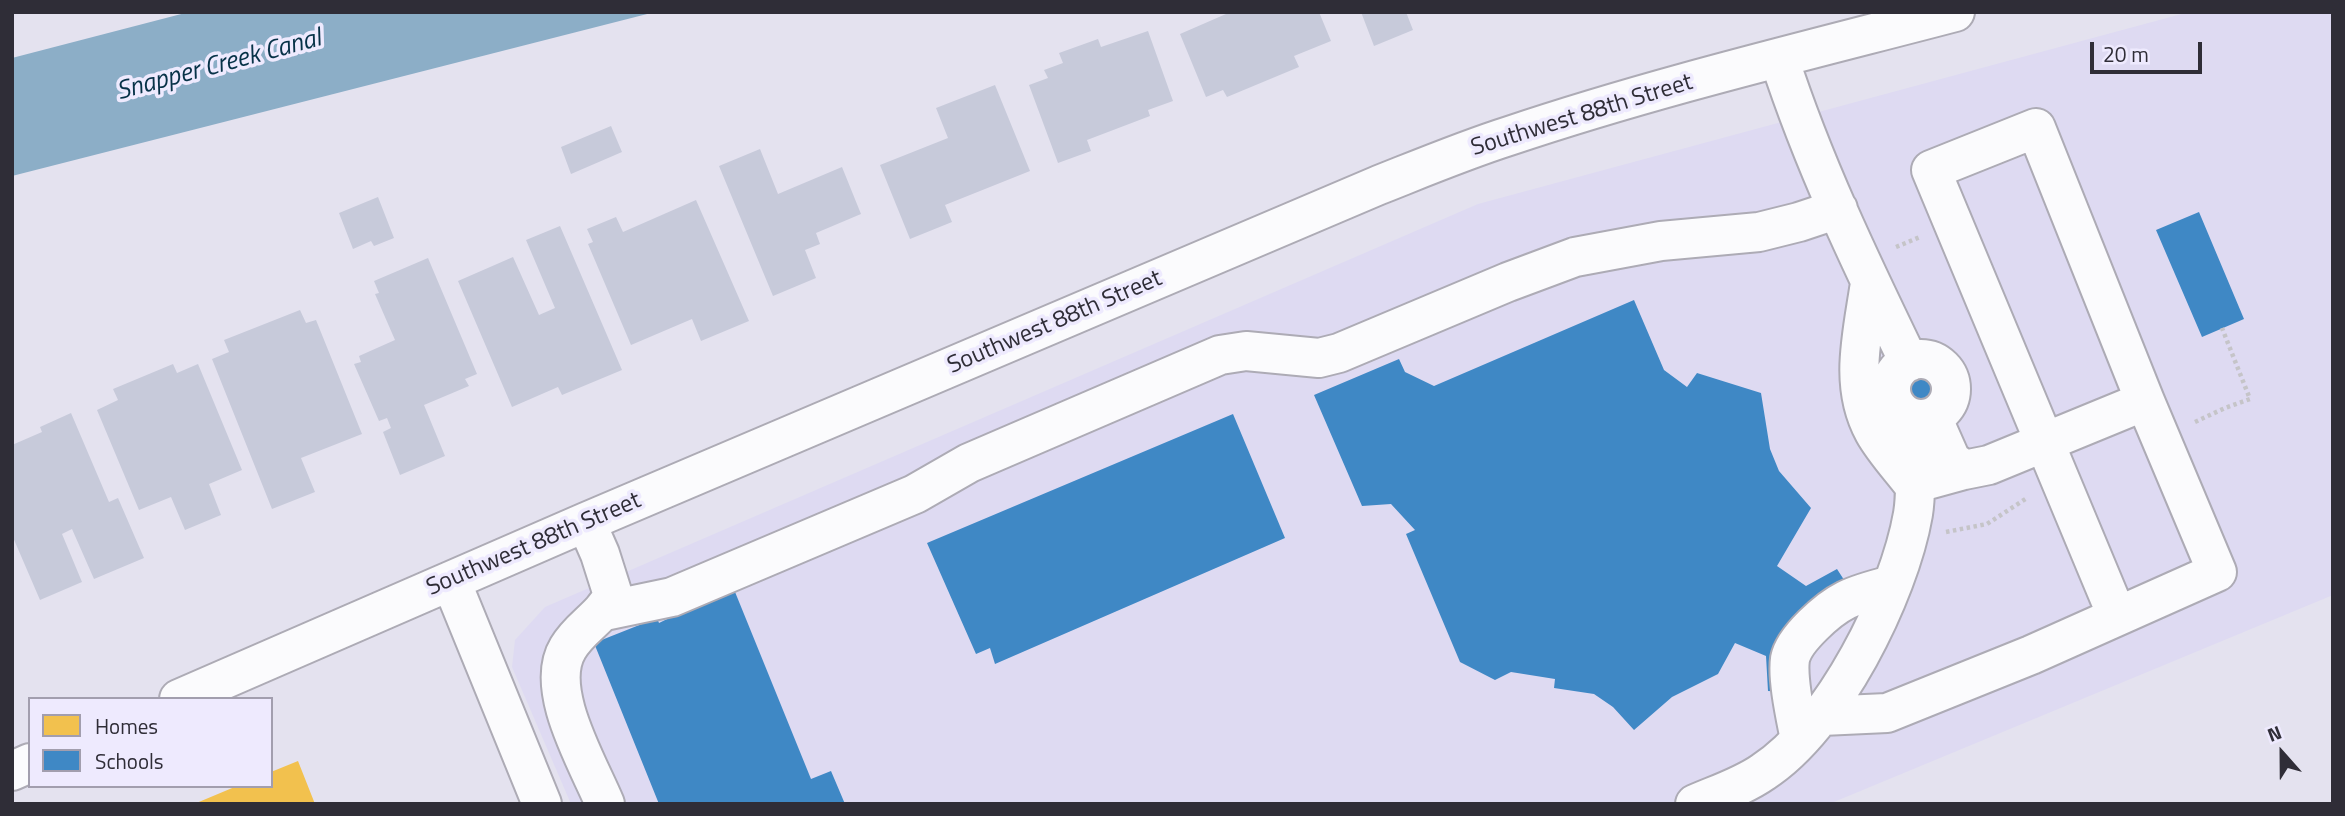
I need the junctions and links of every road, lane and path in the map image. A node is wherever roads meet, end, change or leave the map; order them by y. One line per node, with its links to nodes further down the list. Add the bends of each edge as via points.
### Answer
1 (1955, 12): 2 (street, Southwest 88th Street)
2 (1779, 58): 3 (street); 13 (street, Southwest 88th Street, via 1550,122 1458,154)
3 (1838, 209): 4 (street); 17 (street, via 1759,232 1661,241 1575,257 1320,358 1246,351 1220,355 969,463 915,494 672,597)
4 (1870, 282): 7 (street, via 1909,362 1894,376 1895,405 1903,413); 11 (street, via 1859,385 1874,432)
5 (2222, 328): 8 (path, via 2250,399)
6 (2146, 401): 9 (street); 9 (street, via 2036,128 1931,170); 18 (street, via 2217,572)
7 (1922, 417): 10 (street, via 1951,460); 11 (street)
8 (2193, 424)
9 (2046, 442): 10 (street); 18 (street)
10 (1964, 470): 11 (street)
11 (1913, 484): 16 (street, via 1911,521)
12 (2032, 494): 14 (path, via 1987,524)
13 (586, 522): 15 (street, Southwest 88th Street); 17 (street, via 613,595)
14 (1938, 534)
15 (451, 581): 19 (street, Southwest 88th Street); 23 (street)
16 (1892, 585): 20 (street, via 1866,642); 20 (street, via 1844,601 1802,637 1790,658 1794,710)
17 (605, 611): 24 (street, via 570,645 559,673 564,707)
18 (2118, 616): 20 (street, via 1887,713)
19 (184, 697)
20 (1811, 728): 25 (street, via 1763,773)
21 (28, 764): 22 (street)
22 (12, 771)
23 (542, 804)
24 (605, 804)
25 (1695, 804)

